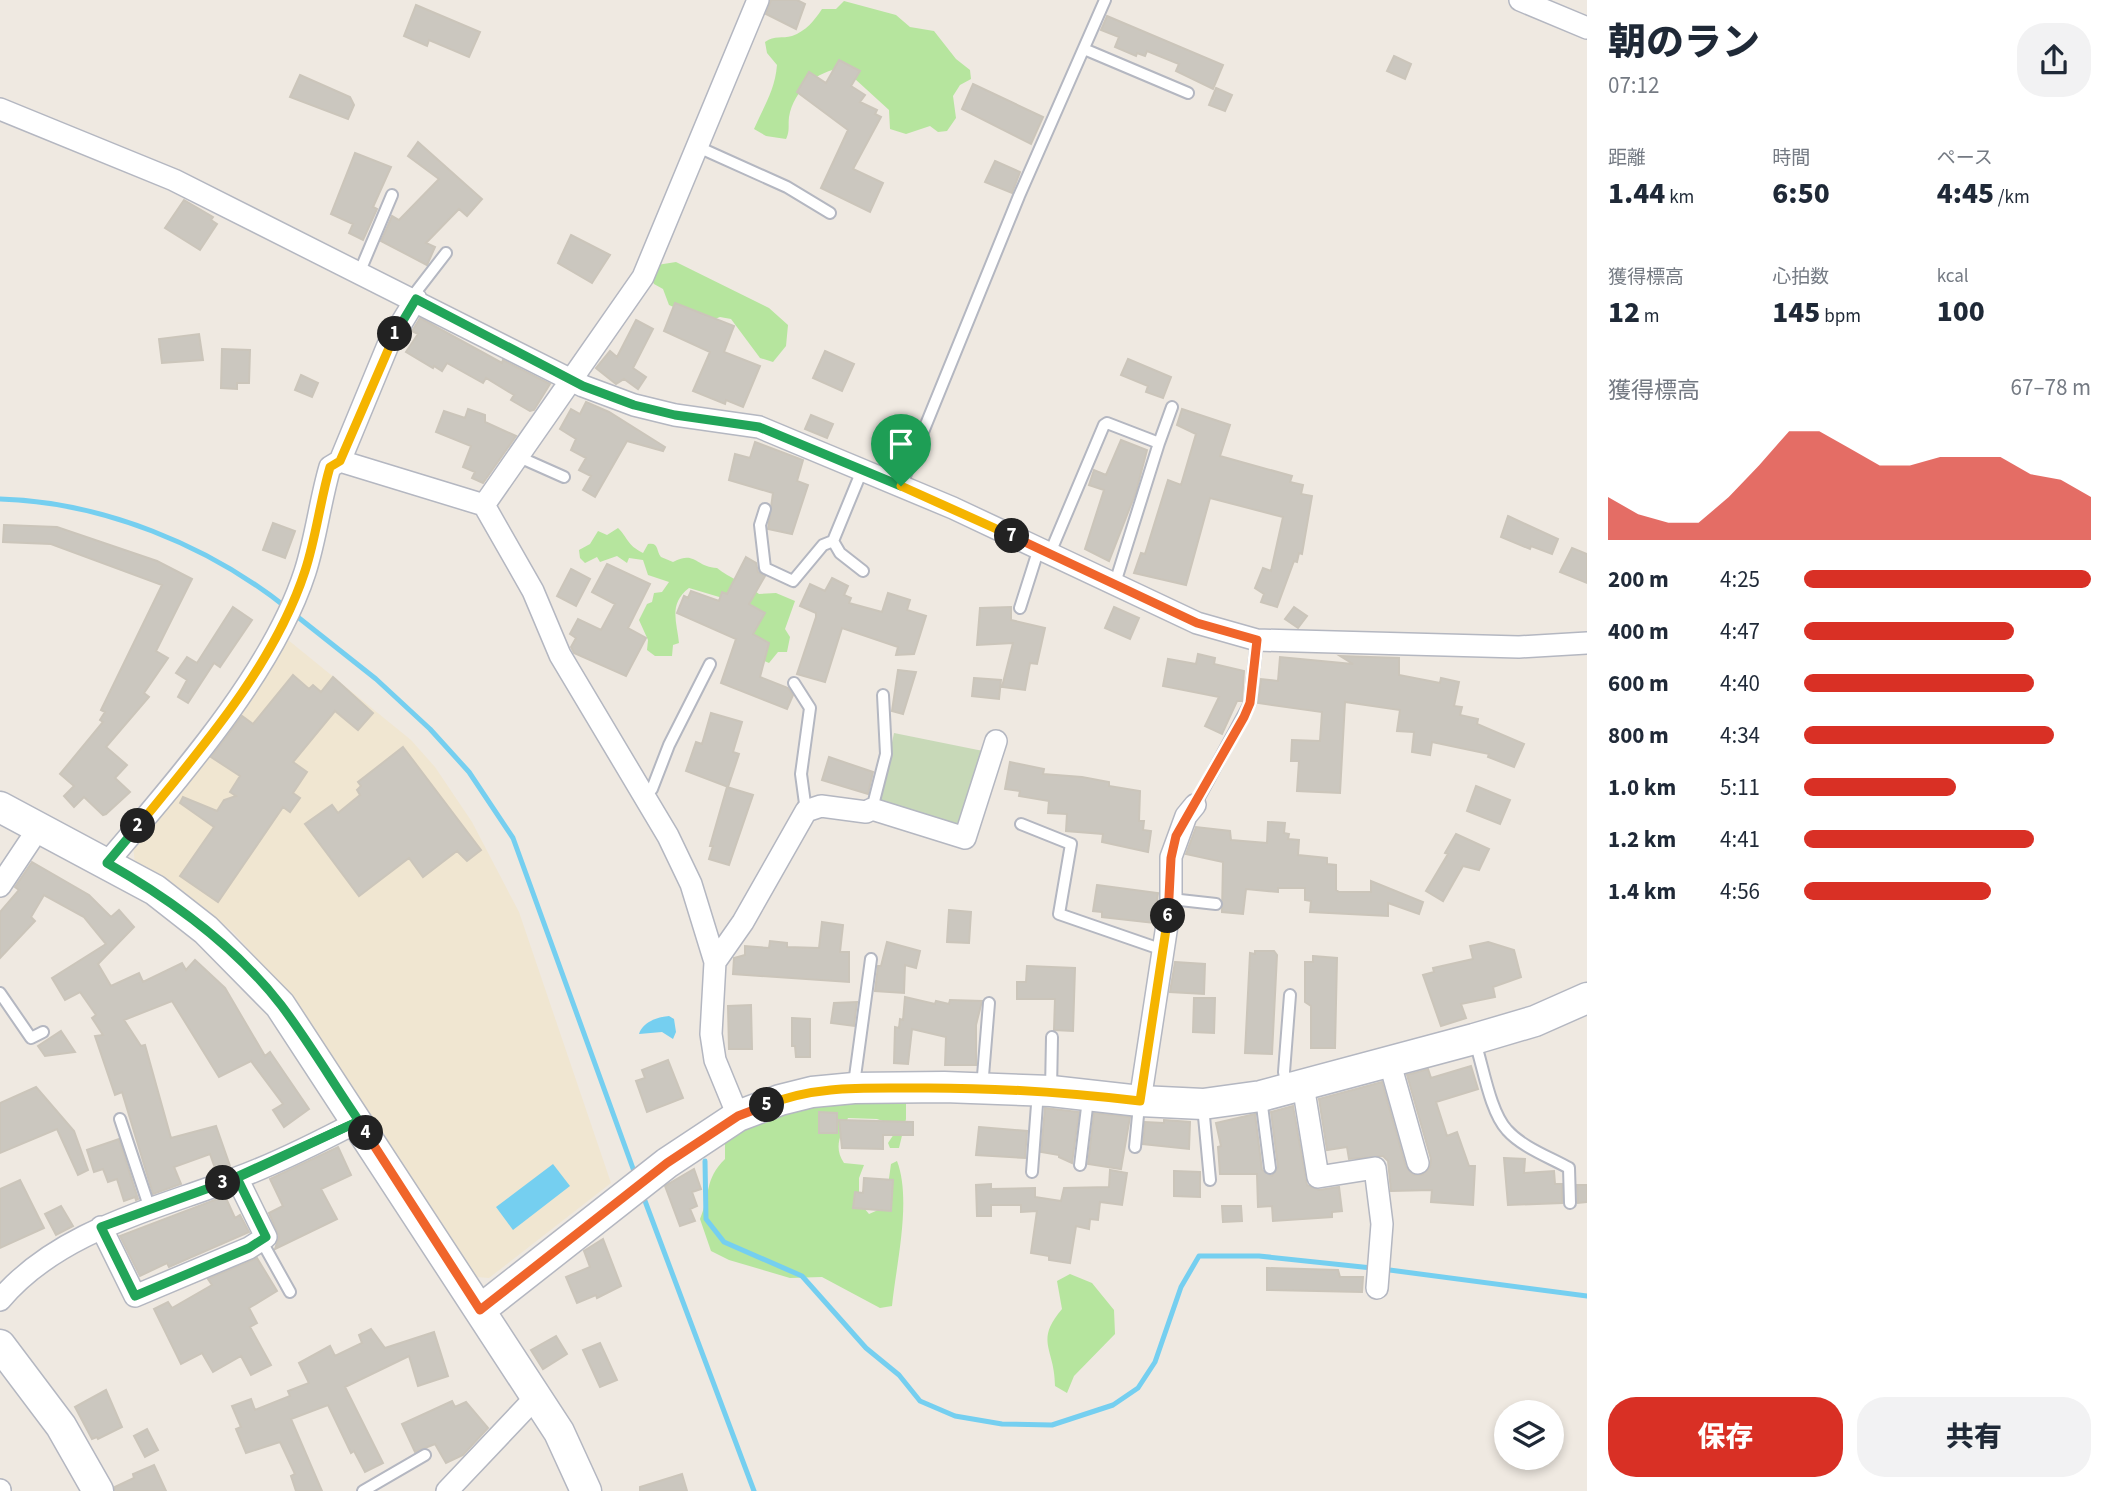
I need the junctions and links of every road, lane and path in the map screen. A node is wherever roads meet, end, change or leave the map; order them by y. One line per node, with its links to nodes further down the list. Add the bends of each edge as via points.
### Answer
1 (758, 0): 8 (street)
2 (1105, 0): 5 (lane)
3 (1520, 0): 4 (street)
4 (1587, 28)
5 (1084, 49): 6 (lane); 21 (lane)
6 (1188, 93)
7 (0, 109): 12 (street, via 174,180)
8 (698, 147): 10 (lane, via 787,187); 14 (street, via 643,277)
9 (392, 195): 12 (lane)
10 (830, 213)
11 (446, 253): 13 (lane)
12 (360, 271): 13 (street)
13 (414, 298): 14 (street); 18 (street, via 388,345)
14 (571, 379): 17 (street); 19 (street, via 634,405 759,427)
15 (1172, 407): 16 (lane)
16 (1159, 443): 25 (lane, via 1104,425); 27 (lane)
17 (519, 457): 20 (lane); 22 (street)
18 (340, 461): 22 (street); 42 (street, via 330,467 305,572 259,664 176,779)
19 (863, 468): 21 (street); 24 (lane)
20 (564, 477)
21 (901, 486): 25 (street)
22 (484, 505): 35 (street, via 533,591 561,655)
23 (765, 509): 24 (lane, via 760,525 765,568 786,580 793,581 823,545)
24 (833, 541): 26 (lane, via 840,553)
25 (1044, 551): 27 (street); 28 (lane)
26 (863, 571)
27 (1115, 583): 29 (street, via 1197,623)
28 (1020, 608)
29 (1257, 640): 30 (street, via 1519,647); 36 (lane, via 1250,703)
30 (1587, 643)
31 (710, 664): 35 (lane, via 652,789)
32 (794, 683): 39 (lane, via 810,708 800,782)
33 (883, 695): 38 (lane, via 886,754)
34 (996, 741): 38 (street, via 965,838)
35 (644, 796): 48 (street, via 691,884)
36 (1195, 805): 44 (street, via 1173,847)
37 (0, 807): 41 (street)
38 (872, 809): 39 (street, via 856,812 821,806)
39 (806, 811): 48 (street)
40 (1021, 824): 46 (lane, via 1071,844 1059,914)
41 (38, 829): 42 (street); 43 (street)
42 (107, 863): 66 (street, via 155,890 244,966 280,1005)
43 (0, 886)
44 (1171, 899): 45 (lane); 46 (street)
45 (1216, 904)
46 (1163, 950): 62 (street)
47 (871, 959): 57 (lane)
48 (715, 962): 64 (street, via 711,1034 715,1060)
49 (0, 993): 53 (lane, via 31,1038)
50 (1290, 995): 60 (lane)
51 (1587, 998): 55 (street, via 1535,1021)
52 (989, 1003): 58 (lane)
53 (43, 1032)
54 (1052, 1037): 59 (lane)
55 (1474, 1039): 56 (street); 74 (lane, via 1498,1117 1519,1140 1569,1168)
56 (1389, 1060): 60 (street); 68 (street)
57 (854, 1088): 58 (street); 64 (street, via 812,1092)
58 (982, 1088): 59 (street)
59 (1045, 1090): 61 (street); 71 (lane)
60 (1284, 1090): 63 (street); 70 (lane); 78 (street, via 1318,1177 1375,1168 1382,1224)
61 (1089, 1095): 62 (street); 69 (lane)
62 (1140, 1101): 63 (street); 67 (lane)
63 (1203, 1104): 73 (lane)
64 (738, 1116): 81 (street, via 653,1173)
65 (120, 1119): 75 (lane)
66 (359, 1121): 72 (street); 81 (street)
67 (1135, 1147)
68 (1419, 1163)
69 (1080, 1165)
70 (1270, 1168)
71 (1032, 1172)
72 (237, 1178): 75 (street); 77 (street, via 266,1237)
73 (1210, 1180)
74 (1570, 1203)
75 (150, 1209): 76 (street)
76 (101, 1227): 77 (street, via 135,1296); 80 (street, via 62,1249)
77 (261, 1240): 79 (lane)
78 (1377, 1288)
79 (290, 1293)
80 (0, 1300)
81 (480, 1310): 83 (street)
82 (0, 1345): 85 (street, via 61,1426)
83 (536, 1397): 87 (street); 88 (street, via 559,1432)
84 (425, 1455): 86 (lane)
85 (98, 1491)
86 (363, 1491)
87 (447, 1491)
88 (586, 1491)

